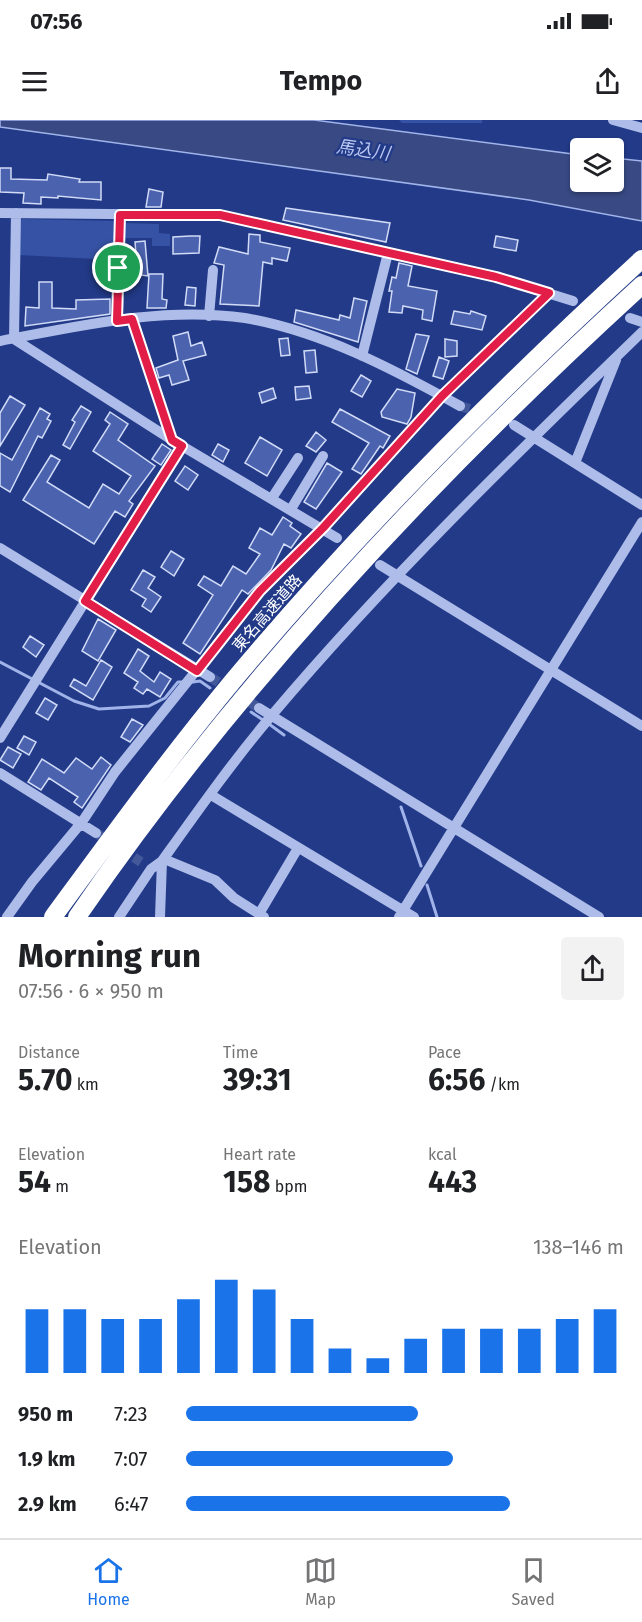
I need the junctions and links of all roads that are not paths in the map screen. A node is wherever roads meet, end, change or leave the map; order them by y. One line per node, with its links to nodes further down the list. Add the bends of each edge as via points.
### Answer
1 (612, 120): 2 (street)
2 (625, 121): 3 (street)
3 (642, 128)
4 (0, 213): 5 (street)
5 (16, 213): 6 (street); 19 (street)
6 (120, 215): 7 (street, via 220,215); 16 (street)
7 (388, 253): 11 (street); 21 (street)
8 (642, 259): 59 (highway, 東名高速道路, via 538,354 343,555 230,685)
9 (213, 270): 13 (street)
10 (642, 285): 60 (highway, via 551,368 357,568 243,700)
11 (549, 293): 12 (street); 23 (street)
12 (573, 300)
13 (209, 316): 15 (street); 21 (street, via 272,325)
14 (630, 318): 17 (street)
15 (132, 319): 16 (street); 27 (street)
16 (117, 321): 19 (street)
17 (642, 322)
18 (642, 332): 22 (street)
19 (14, 339): 20 (street); 27 (street)
20 (0, 341)
21 (362, 356): 23 (street)
22 (617, 357): 26 (street); 31 (street)
23 (442, 396): 24 (street); 36 (street)
24 (460, 406)
25 (514, 425): 26 (street)
26 (531, 437): 31 (street); 40 (street)
27 (172, 440): 28 (street)
28 (182, 446): 32 (street); 41 (street)
29 (323, 456): 34 (street)
30 (298, 458): 32 (street)
31 (575, 463): 33 (street)
32 (272, 498): 34 (street)
33 (642, 505)
34 (291, 509): 36 (street)
35 (642, 522): 42 (street)
36 (323, 528): 37 (street); 43 (street, via 260,591)
37 (337, 538)
38 (0, 548): 41 (street)
39 (380, 565): 40 (street)
40 (396, 576): 42 (street); 46 (street)
41 (85, 601): 43 (street); 48 (street)
42 (550, 670): 47 (street); 52 (street)
43 (195, 673): 44 (street); 51 (street, via 115,772)
44 (210, 677)
45 (259, 708): 46 (street)
46 (271, 716): 50 (street); 52 (street)
47 (642, 726)
48 (0, 738)
49 (0, 773): 51 (street)
50 (211, 795): 54 (street); 55 (street)
51 (82, 822): 53 (street); 58 (street)
52 (453, 826): 56 (street); 64 (street)
53 (96, 833)
54 (298, 848): 56 (street); 57 (street)
55 (163, 860): 57 (street, via 215,880); 61 (street, via 146,865); 62 (street)
56 (401, 913): 63 (street)
57 (262, 916)
58 (7, 917)
59 (53, 917)
60 (76, 917)
61 (119, 917)
62 (160, 917)
63 (414, 917)
64 (599, 917)

